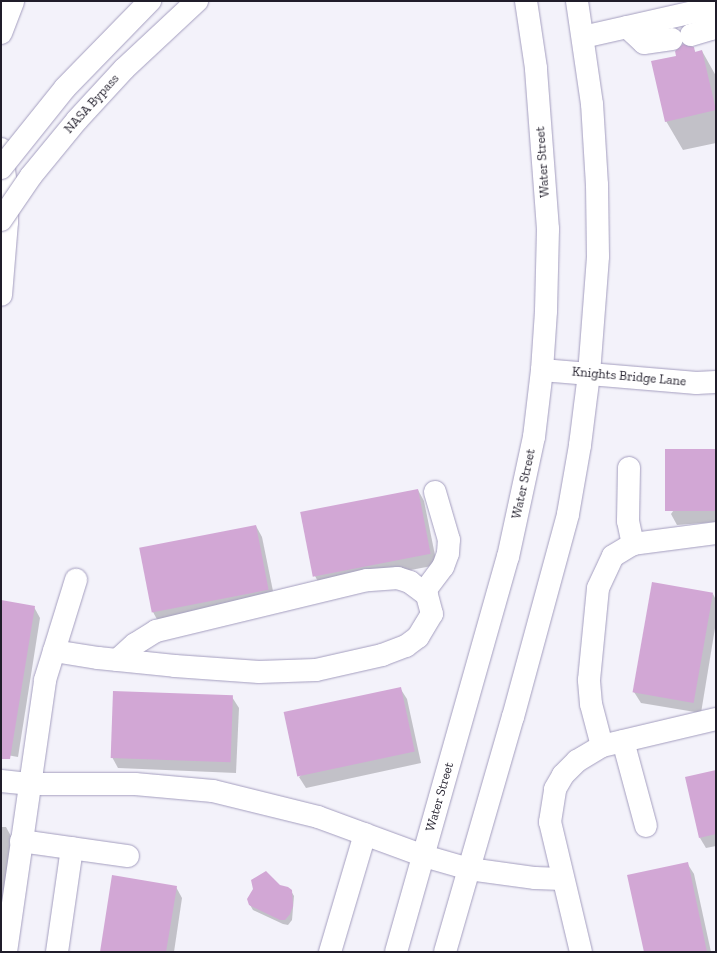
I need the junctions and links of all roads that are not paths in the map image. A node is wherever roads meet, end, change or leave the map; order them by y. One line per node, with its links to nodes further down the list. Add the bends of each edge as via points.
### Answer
1 (13, 1): 8 (main road)
2 (150, 1): 11 (main road, bridge, via 65,88)
3 (197, 1): 12 (main road, NASA Bypass, bridge, via 124,69 77,120 31,176)
4 (526, 1): 14 (main road, Water Street, via 536,68 548,229)
5 (577, 1): 9 (main road)
6 (716, 7): 7 (main road); 7 (main road, via 712,29 682,37 644,43)
7 (627, 27): 9 (main road)
8 (1, 33)
9 (583, 37): 15 (main road, via 592,104 597,185 598,256)
10 (1, 149): 13 (main road, via 7,191 7,222)
11 (1, 168)
12 (1, 220)
13 (1, 295)
14 (542, 370): 15 (main road, Knights Bridge Lane); 35 (main road, Water Street, via 534,437 508,557)
15 (589, 374): 16 (main road, Knights Bridge Lane, via 696,383); 36 (main road, via 568,514)
16 (716, 382)
17 (629, 468): 20 (main road, via 628,521)
18 (435, 492): 22 (main road, via 449,540 448,553 443,567)
19 (716, 533): 20 (main road)
20 (633, 544): 27 (main road, via 613,556 598,588 589,680 591,704)
21 (76, 580): 23 (main road)
22 (424, 592): 24 (main road, via 410,582 398,578 367,580 156,632 135,644); 24 (main road, via 428,595 432,614 418,637 406,646 382,656 323,669 259,672)
23 (54, 651): 24 (main road); 29 (main road, via 45,680)
24 (117, 660)
25 (716, 719): 26 (main road)
26 (623, 741): 27 (main road); 30 (main road)
27 (602, 746): 37 (main road, via 577,761 563,775 555,788 550,822)
28 (1, 781): 29 (main road)
29 (29, 784): 31 (main road, via 135,784 213,791 318,816); 32 (main road)
30 (646, 826)
31 (365, 834): 35 (main road); 40 (main road)
32 (21, 840): 33 (main road); 38 (main road)
33 (72, 848): 34 (main road); 39 (main road)
34 (128, 856)
35 (424, 856): 36 (main road); 41 (main road, Water Street)
36 (469, 869): 37 (main road); 42 (main road)
37 (562, 879): 43 (main road)
38 (6, 952)
39 (56, 952)
40 (330, 952)
41 (396, 952)
42 (445, 952)
43 (581, 952)

